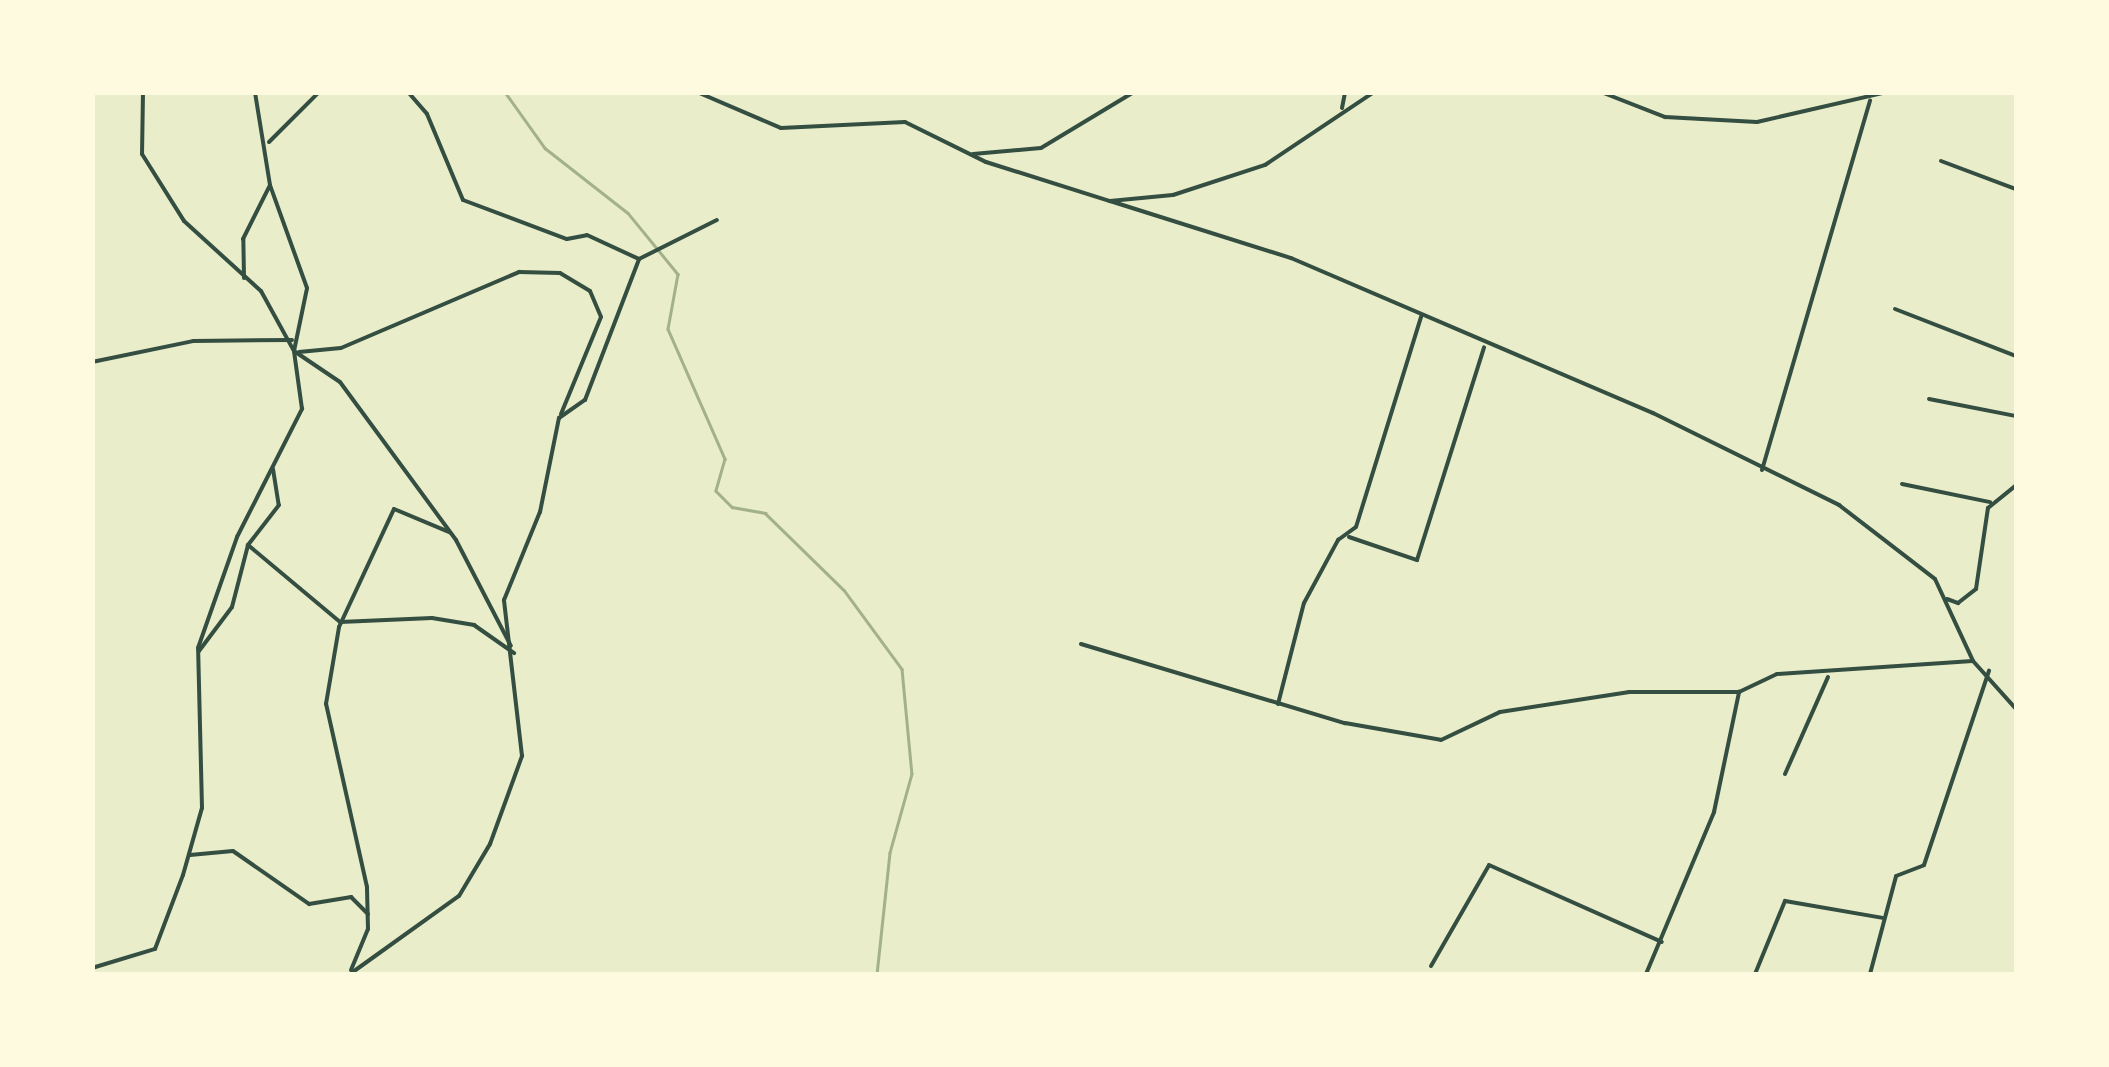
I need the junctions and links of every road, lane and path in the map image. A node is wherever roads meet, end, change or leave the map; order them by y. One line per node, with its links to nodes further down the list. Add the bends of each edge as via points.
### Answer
1 (143, 92): 21 (street, via 142,154 184,221)
2 (254, 92): 13 (street)
3 (319, 92): 13 (street)
4 (408, 92): 20 (street, via 427,114 463,200 567,239 588,234)
5 (697, 92): 14 (street, via 781,128 905,122)
6 (1134, 92): 14 (street, via 1041,148)
7 (1345, 92): 12 (street)
8 (1374, 92): 12 (street)
9 (1601, 92): 11 (street, via 1666,117 1757,122)
10 (1887, 92): 11 (street)
11 (1870, 100): 33 (street)
12 (1342, 108): 18 (street, via 1266,165 1173,195)
13 (269, 142): 16 (street)
14 (968, 155): 18 (street)
15 (1941, 161): 17 (street)
16 (270, 185): 21 (street, via 243,239); 26 (street, via 307,288)
17 (2016, 189)
18 (1110, 201): 23 (street, via 1291,258)
19 (717, 220): 20 (street)
20 (639, 259): 31 (street, via 584,400)
21 (244, 278): 24 (street)
22 (1895, 309): 27 (street)
23 (1421, 318): 25 (street); 38 (street)
24 (292, 340): 26 (street); 28 (street, via 193,341)
25 (1484, 347): 33 (street, via 1653,413); 38 (street, via 1417,560)
26 (294, 352): 31 (street, via 341,348 519,272 560,272 590,291 601,317); 32 (street, via 302,409); 37 (street, via 340,382)
27 (2016, 356)
28 (92, 362)
29 (1929, 399): 30 (street)
30 (2016, 416)
31 (560, 418): 44 (street, via 540,512 504,600)
32 (272, 467): 39 (street, via 279,506); 43 (street, via 236,537)
33 (1762, 470): 40 (street, via 1871,526 1919,562)
34 (1902, 484): 36 (street)
35 (2016, 486): 36 (street)
36 (1991, 502): 40 (street, via 1976,589 1958,603)
37 (451, 533): 41 (street, via 394,509); 44 (street)
38 (1348, 537): 49 (street, via 1304,603)
39 (248, 545): 41 (street); 43 (street, via 232,607)
40 (1945, 599): 45 (street)
41 (340, 622): 44 (street, via 446,620 474,626); 53 (street, via 326,704 354,800)
42 (1081, 644): 49 (street)
43 (198, 651): 52 (street, via 202,808)
44 (514, 653): 58 (street, via 522,756 490,844 460,896)
45 (1973, 661): 46 (street); 47 (street)
46 (1989, 671): 50 (street); 54 (street, via 1924,864 1896,876)
47 (1828, 677): 48 (street, via 1777,674); 51 (street)
48 (1739, 692): 49 (street, via 1692,686 1500,712 1440,740); 55 (street, via 1714,812)
49 (1278, 704)
50 (2016, 708)
51 (1785, 774)
52 (189, 855): 53 (street, via 232,851 309,904 351,897); 57 (street, via 155,949)
53 (368, 914): 58 (street)
54 (1883, 918): 60 (street, via 1785,901); 61 (street)
55 (1662, 942): 56 (street, via 1489,866); 59 (street)
56 (1431, 966)
57 (92, 968)
58 (350, 974)
59 (1646, 974)
60 (1755, 974)
61 (1870, 974)

